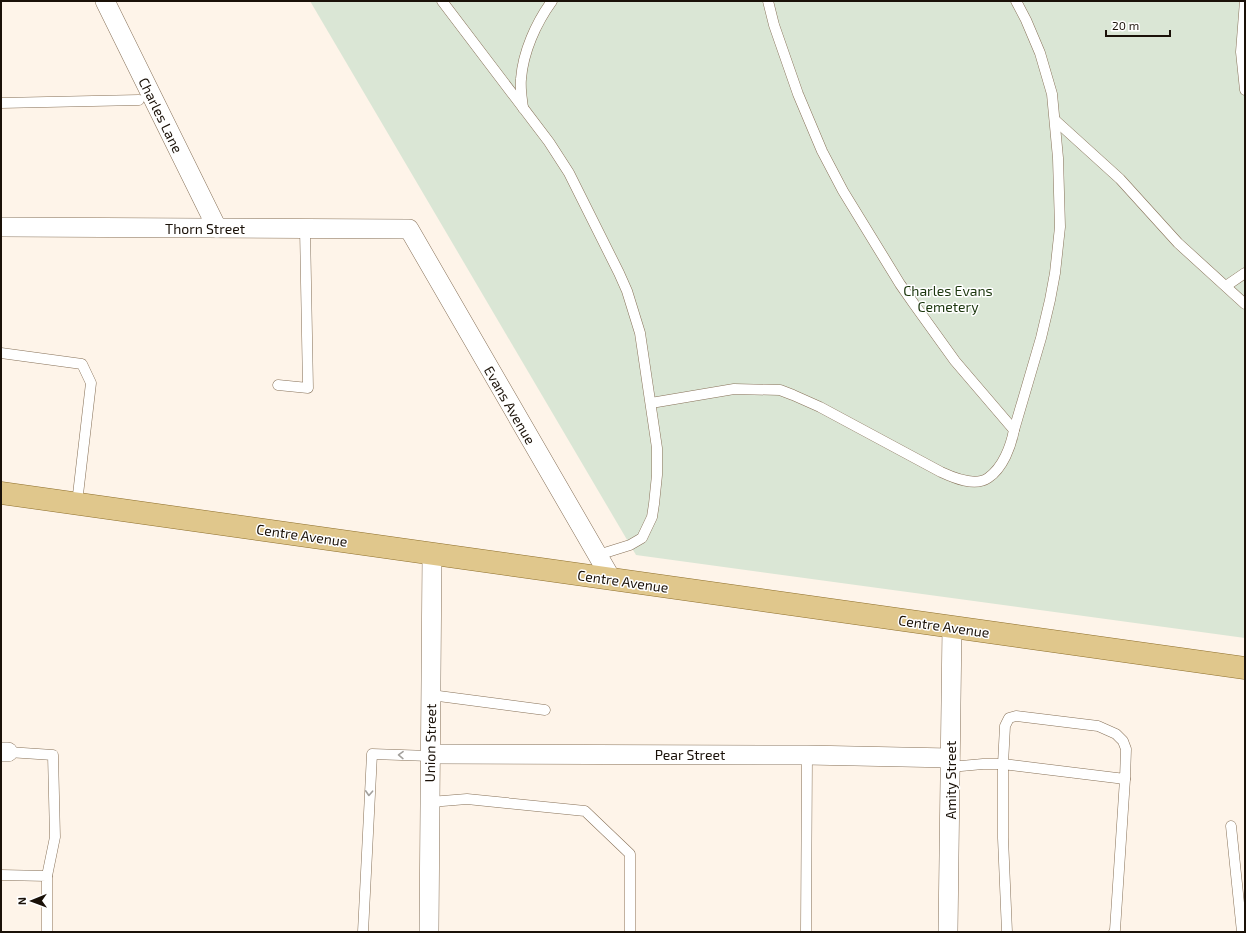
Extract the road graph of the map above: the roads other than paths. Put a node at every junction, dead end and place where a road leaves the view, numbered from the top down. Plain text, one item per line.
1 (105, 1) edge
2 (442, 1) edge
3 (552, 1) edge
4 (768, 1) edge
5 (1016, 1) edge
6 (1245, 1) edge
7 (1245, 90) edge
8 (139, 100) dead end
9 (1, 103) edge
10 (523, 108) junction
11 (1056, 121) junction
12 (1, 227) edge
13 (217, 228) junction
14 (305, 229) junction
15 (409, 229) joint
16 (1245, 273) edge
17 (1226, 286) junction
18 (1245, 304) edge
19 (1, 353) edge
20 (278, 385) dead end
21 (651, 403) junction
22 (1014, 430) junction
23 (1, 492) edge
24 (77, 503) junction
25 (432, 554) junction
26 (598, 555) junction
27 (612, 580) junction
28 (952, 627) junction
29 (1245, 668) edge
30 (431, 695) junction
31 (545, 710) dead end
32 (4, 752) edge
33 (430, 755) junction
34 (807, 755) junction
35 (950, 762) junction
36 (1003, 764) junction
37 (1125, 779) junction
38 (430, 802) junction
39 (1231, 826) dead end
40 (1, 875) edge
41 (47, 876) junction
42 (47, 932) edge
43 (364, 932) edge
44 (429, 932) edge
45 (630, 932) edge
46 (806, 932) edge
47 (948, 932) edge
48 (1007, 932) edge
49 (1114, 932) edge
50 (1242, 932) edge

1 - 13 street, Charles Lane
2 - 10 lane
3 - 10 lane
4 - 22 lane
5 - 11 lane
6 - 7 lane
8 - 9 lane
10 - 21 lane
11 - 17 lane
11 - 22 lane
12 - 13 street, Thorn Street
13 - 14 street, Thorn Street
14 - 15 street, Thorn Street
14 - 20 lane
15 - 26 street, Evans Avenue
16 - 17 lane
17 - 18 lane
19 - 24 lane
21 - 22 lane
21 - 26 lane
23 - 24 main road, Centre Avenue
24 - 25 main road, Centre Avenue
25 - 27 main road, Centre Avenue
25 - 30 street, Union Street
26 - 27 street, Evans Avenue
27 - 28 main road, Centre Avenue
28 - 29 main road, Centre Avenue
28 - 35 street, Amity Street
30 - 31 lane
30 - 33 street, Union Street
32 - 41 lane
33 - 34 street, Pear Street
33 - 38 street, Union Street
33 -> 43 lane
34 - 35 street, Pear Street
34 - 46 lane
35 - 36 lane
35 - 47 street, Amity Street
36 - 37 lane
36 - 37 lane
36 - 48 lane
37 - 49 lane
38 - 44 street, Union Street
38 - 45 lane
39 - 50 lane
40 - 41 lane
41 - 42 lane

